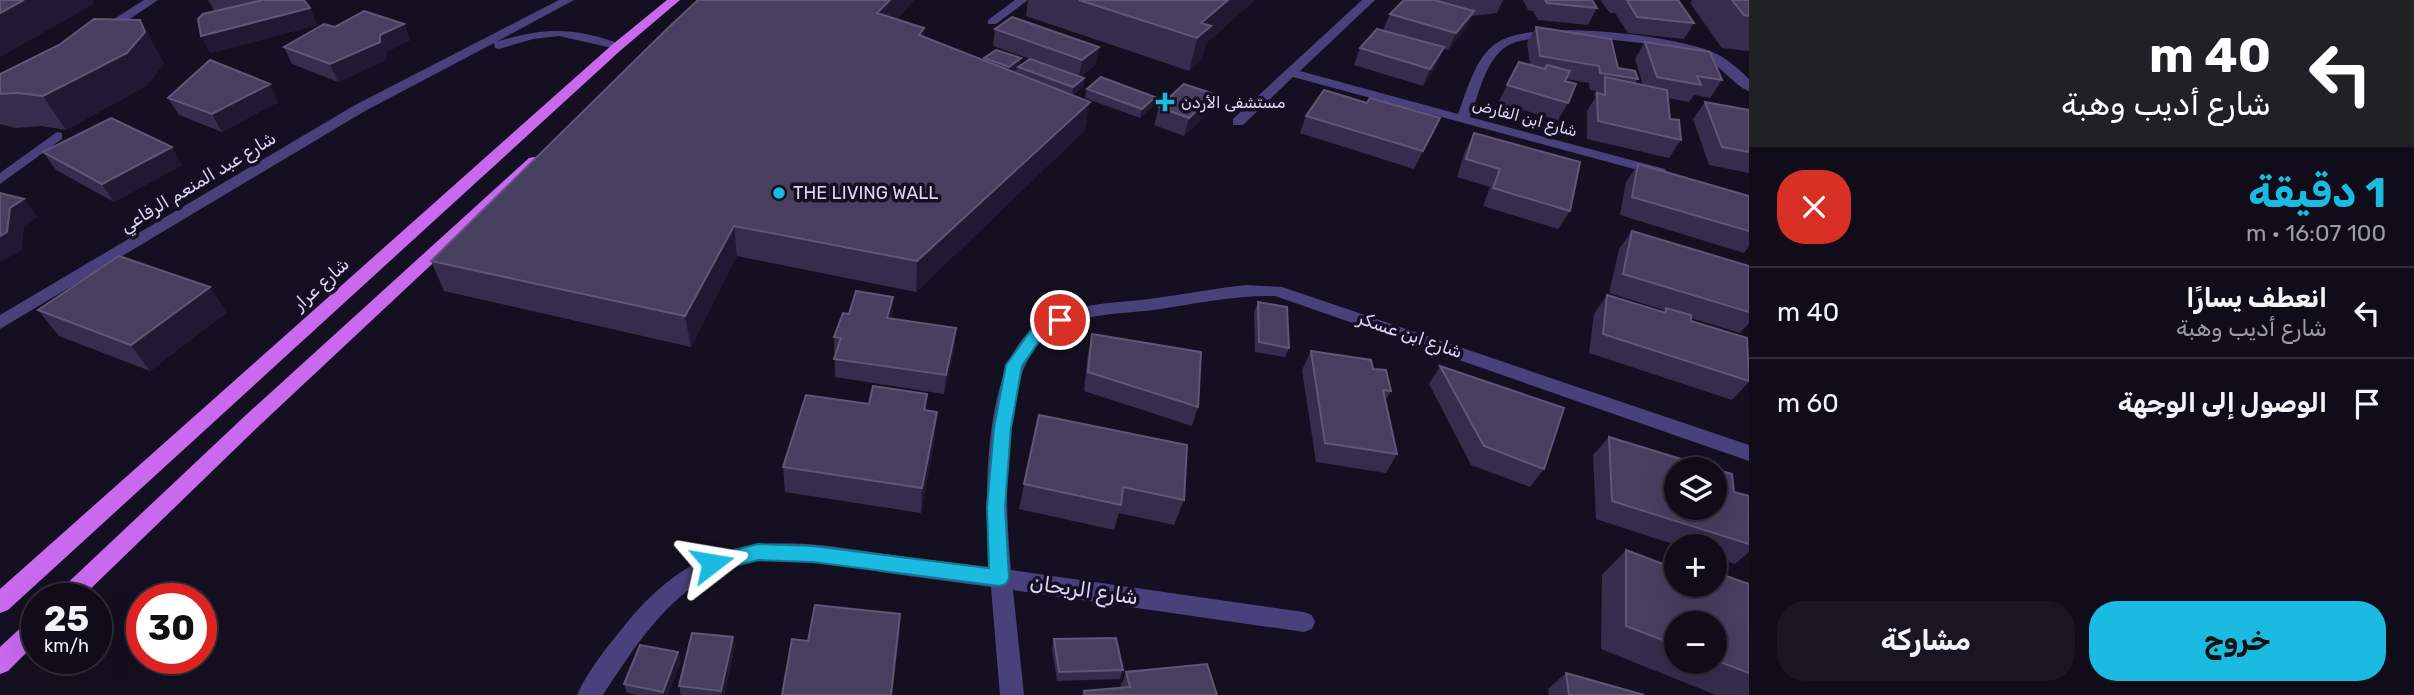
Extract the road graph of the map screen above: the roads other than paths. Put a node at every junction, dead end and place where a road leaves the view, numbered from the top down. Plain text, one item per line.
1 (152, 0) edge
2 (568, 0) edge
3 (674, 0) edge
4 (1022, 0) edge
5 (1369, 0) edge
6 (992, 22) dead end
7 (95, 36) edge
8 (617, 47) junction
9 (1291, 73) junction
10 (418, 77) junction
11 (1749, 87) edge
12 (1463, 118) junction
13 (1238, 121) dead end
14 (57, 136) dead end
15 (548, 148) edge
16 (1674, 176) edge
17 (0, 180) edge
18 (0, 323) edge
19 (1749, 453) edge
20 (999, 578) junction
21 (83, 583) edge
22 (0, 603) edge
23 (1304, 622) dead end
24 (21, 643) edge
25 (0, 663) edge
26 (589, 695) edge
27 (1013, 695) edge

1 - 7 street
2 - 10 street, شارع عبد المنعم الرفاعي
3 - 8 main road, شارع عرار
4 - 6 street
5 - 9 street
8 - 10 street, شارع عبد المنعم الرفاعي
8 - 22 main road, شارع عرار
9 - 12 street, شارع ابن الفارض
9 - 13 street
10 - 18 street, شارع عبد المنعم الرفاعي
11 - 12 street
12 - 16 street, شارع ابن الفارض
14 - 17 street
15 - 21 main road
19 - 20 street, شارع ابن عسكر
20 - 23 street, شارع الريحان
20 - 26 street, شارع الريحان
20 - 27 street
24 - 25 main road

